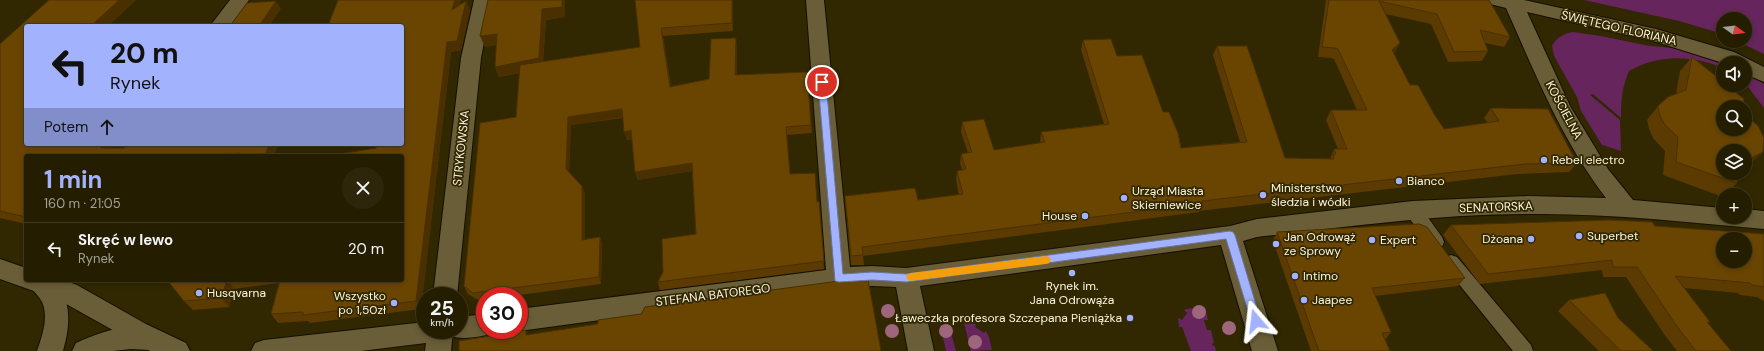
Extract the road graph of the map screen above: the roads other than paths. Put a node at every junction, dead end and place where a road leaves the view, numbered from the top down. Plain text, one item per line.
1 (240, 0) edge
2 (482, 0) edge
3 (815, 0) edge
4 (1505, 2) edge
5 (222, 24) edge
6 (1724, 56) edge
7 (1752, 69) edge
8 (1764, 75) edge
9 (1626, 209) junction
10 (1413, 210) junction
11 (1764, 220) edge
12 (1230, 235) junction
13 (839, 278) junction
14 (906, 278) junction
15 (34, 282) edge
16 (40, 282) edge
17 (446, 287) edge
18 (528, 319) edge
19 (416, 333) edge
20 (149, 339) junction
21 (440, 339) edge
22 (50, 351) edge
23 (85, 351) edge
24 (177, 351) edge
25 (264, 351) edge
26 (438, 351) edge
27 (921, 351) edge
28 (1265, 351) edge
29 (1524, 351) edge

1 - 5 street
2 - 17 street, STRYKOWSKA
3 - 13 street
4 - 6 street, ŚWIĘTEGO FLORIANA
4 - 9 street, KOŚCIELNA
7 - 8 street
9 - 10 street, SENATORSKA
9 - 11 street, SENATORSKA
10 - 12 street, SENATORSKA
10 - 29 lane
12 - 14 street, SENATORSKA
12 - 28 street
13 - 14 street, STEFANA BATOREGO
13 - 18 street, STEFANA BATOREGO
14 - 27 street
15 - 22 street
16 - 20 street
19 - 25 street
20 - 23 street
20 - 24 street
21 - 26 street

